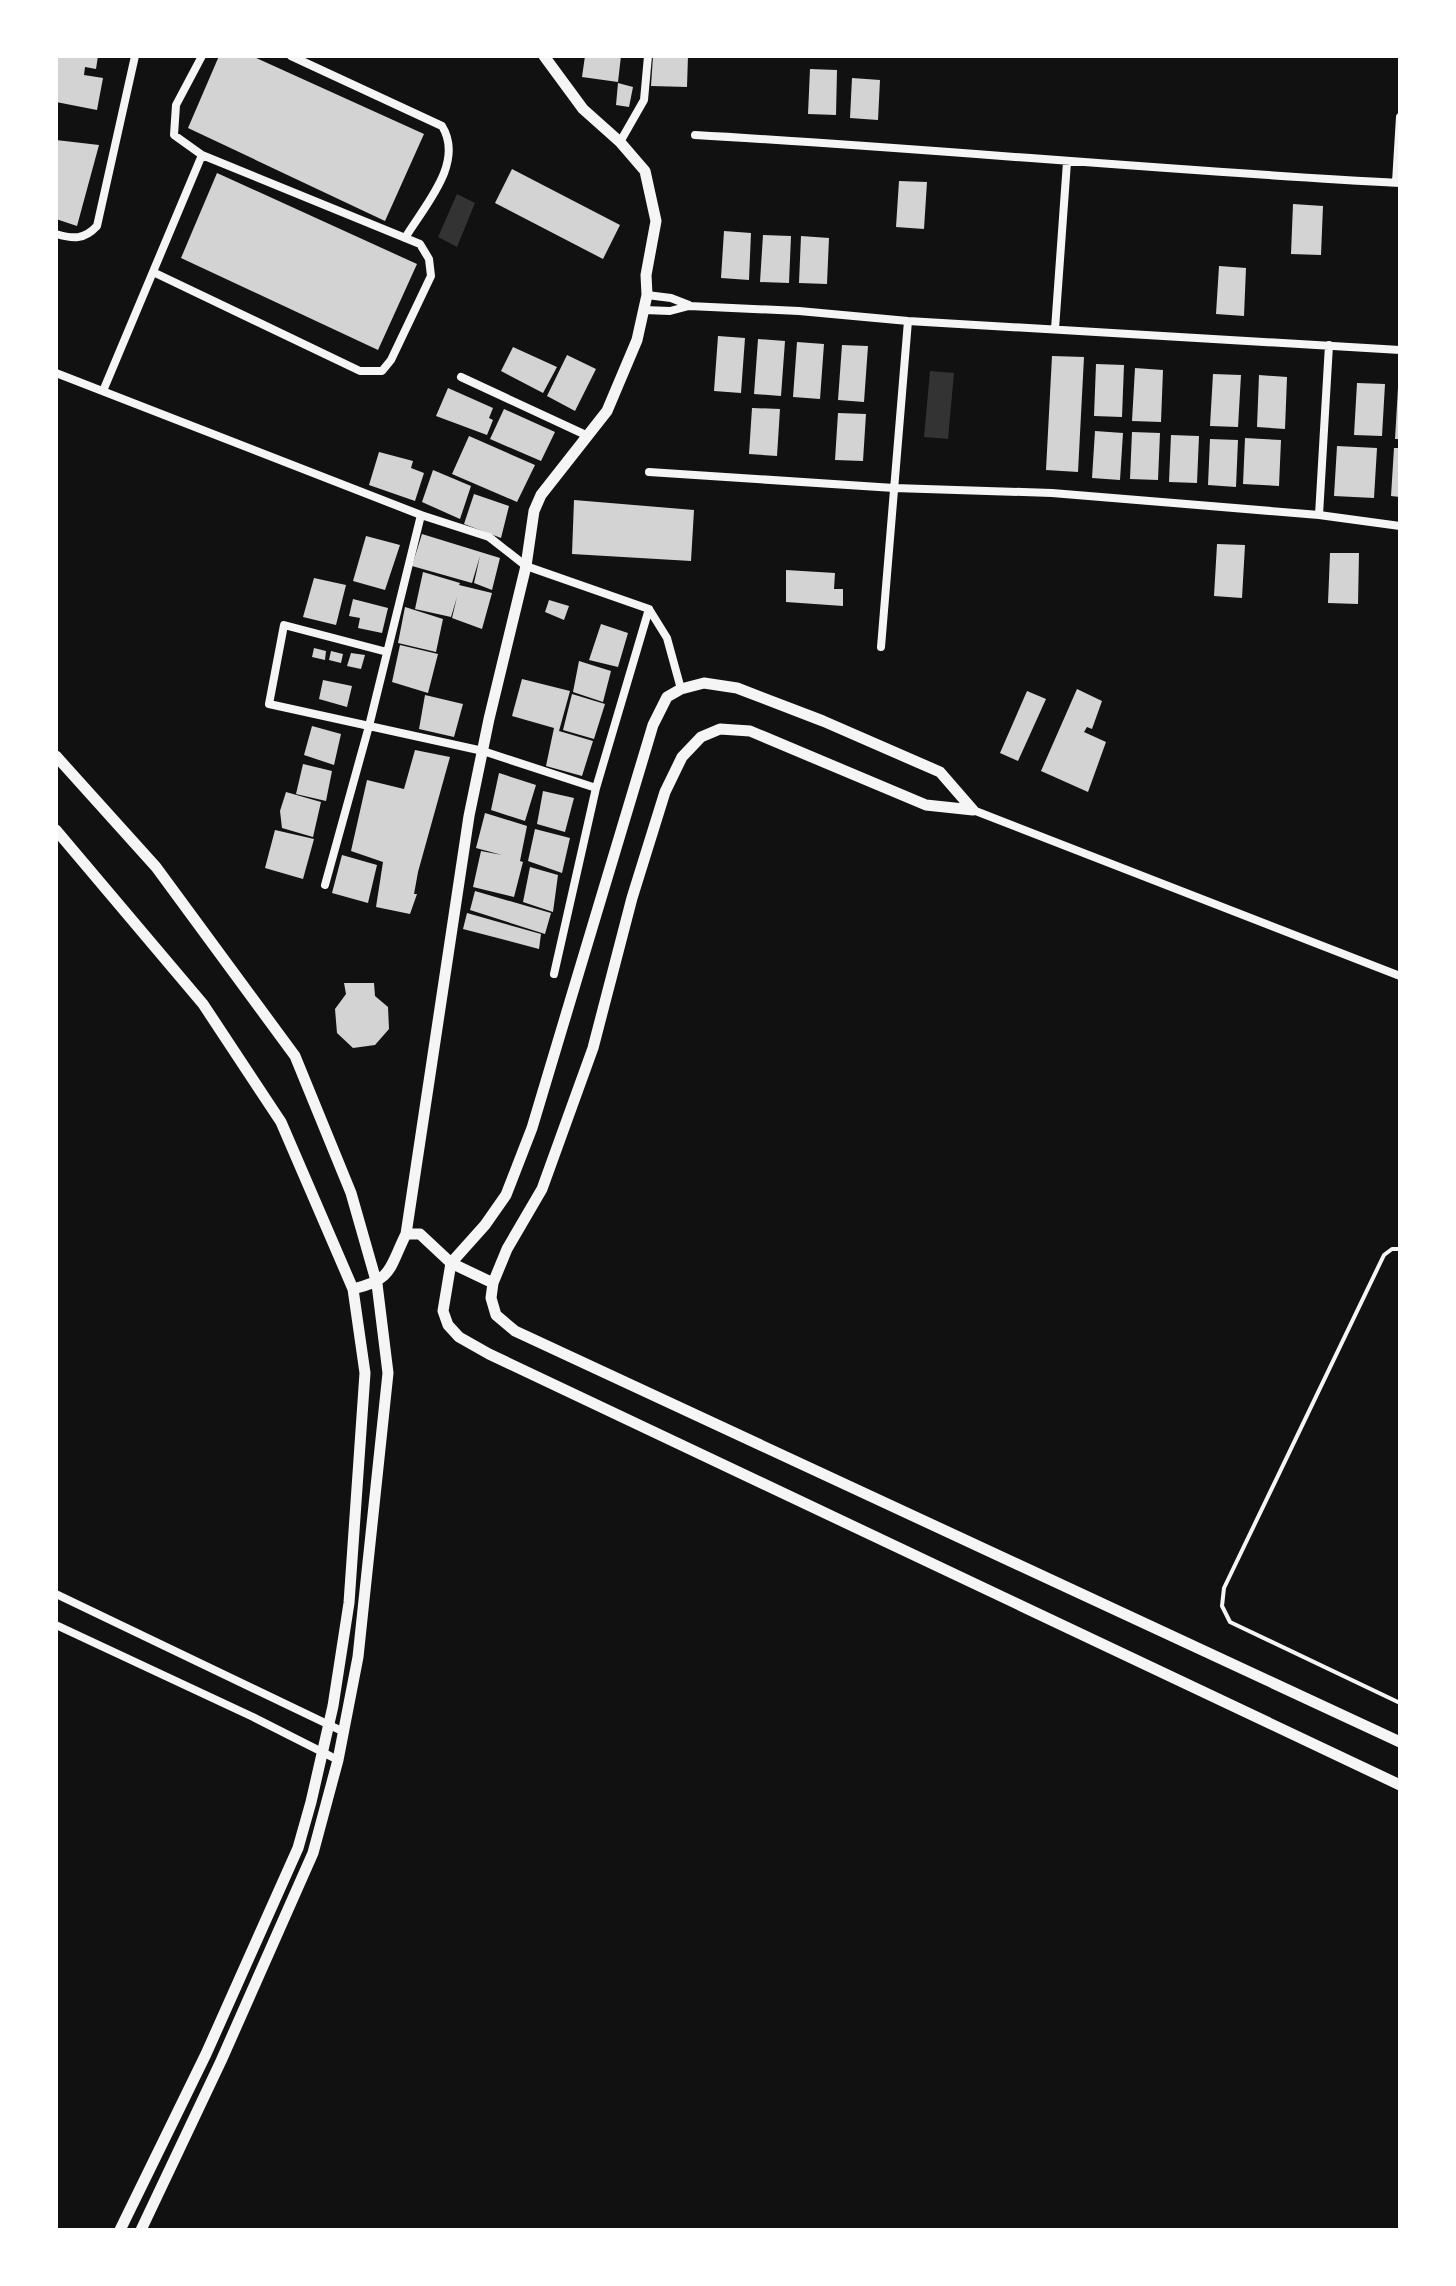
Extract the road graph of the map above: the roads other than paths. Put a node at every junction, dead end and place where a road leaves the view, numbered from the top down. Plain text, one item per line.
1 (135, 56) edge
2 (202, 56) edge
3 (291, 56) edge
4 (544, 56) edge
5 (648, 56) edge
6 (1400, 117) edge
7 (695, 135) dead end
8 (620, 142) junction
9 (202, 155) junction
10 (1067, 162) junction
11 (1398, 182) edge
12 (56, 234) edge
13 (405, 238) junction
14 (153, 272) junction
15 (647, 295) junction
16 (689, 306) junction
17 (644, 310) junction
18 (908, 321) junction
19 (1055, 329) junction
20 (1329, 345) junction
21 (1400, 350) edge
22 (56, 373) edge
23 (461, 377) dead end
24 (103, 391) junction
25 (588, 436) junction
26 (649, 472) dead end
27 (894, 488) junction
28 (421, 515) junction
29 (1319, 515) junction
30 (1400, 526) edge
31 (526, 566) junction
32 (649, 609) junction
33 (881, 647) dead end
34 (387, 652) junction
35 (681, 689) junction
36 (369, 726) junction
37 (483, 751) junction
38 (56, 756) edge
39 (596, 788) junction
40 (973, 810) junction
41 (56, 830) edge
42 (325, 885) dead end
43 (554, 974) dead end
44 (1400, 976) edge
45 (406, 1234) junction
46 (1400, 1249) edge
47 (451, 1263) junction
48 (493, 1283) junction
49 (377, 1284) junction
50 (353, 1289) junction
51 (56, 1594) edge
52 (56, 1625) edge
53 (1400, 1703) edge
54 (329, 1725) junction
55 (344, 1732) junction
56 (1400, 1742) edge
57 (323, 1753) junction
58 (338, 1760) junction
59 (1400, 1785) edge
60 (120, 2230) edge
61 (141, 2230) edge

1 - 12 street
2 - 9 street
3 - 13 street
4 - 8 street
5 - 8 street
6 - 11 street
7 - 10 street
8 - 15 street
9 - 13 street
9 - 14 street
10 - 11 street
10 - 19 street
13 - 14 street
14 - 24 street
15 - 16 street
15 - 17 street
16 - 17 street
16 - 18 street
17 - 25 street
18 - 19 street
18 - 27 street
19 - 20 street
20 - 21 street
20 - 29 street
22 - 24 street
23 - 25 street
24 - 28 street
25 - 31 street
26 - 27 street
27 - 29 street
27 - 33 street
28 - 31 street
28 - 34 street
29 - 30 street
31 - 32 street
31 - 37 street
32 - 35 street
32 - 39 street
34 - 36 street
34 - 36 street
35 - 40 street
35 - 47 street
36 - 37 street
36 - 42 street
37 - 39 street
37 - 45 street
38 - 49 street
39 - 43 street
40 - 44 street
40 - 48 street
41 - 50 street
45 - 47 street
45 - 49 street
46 - 53 lane
47 - 48 street
47 - 59 street
48 - 56 street
49 - 50 street
49 - 55 street
50 - 54 street
51 - 54 street
52 - 57 street
54 - 55 street
54 - 57 street
55 - 58 street
57 - 58 street
57 - 60 street
58 - 61 street

